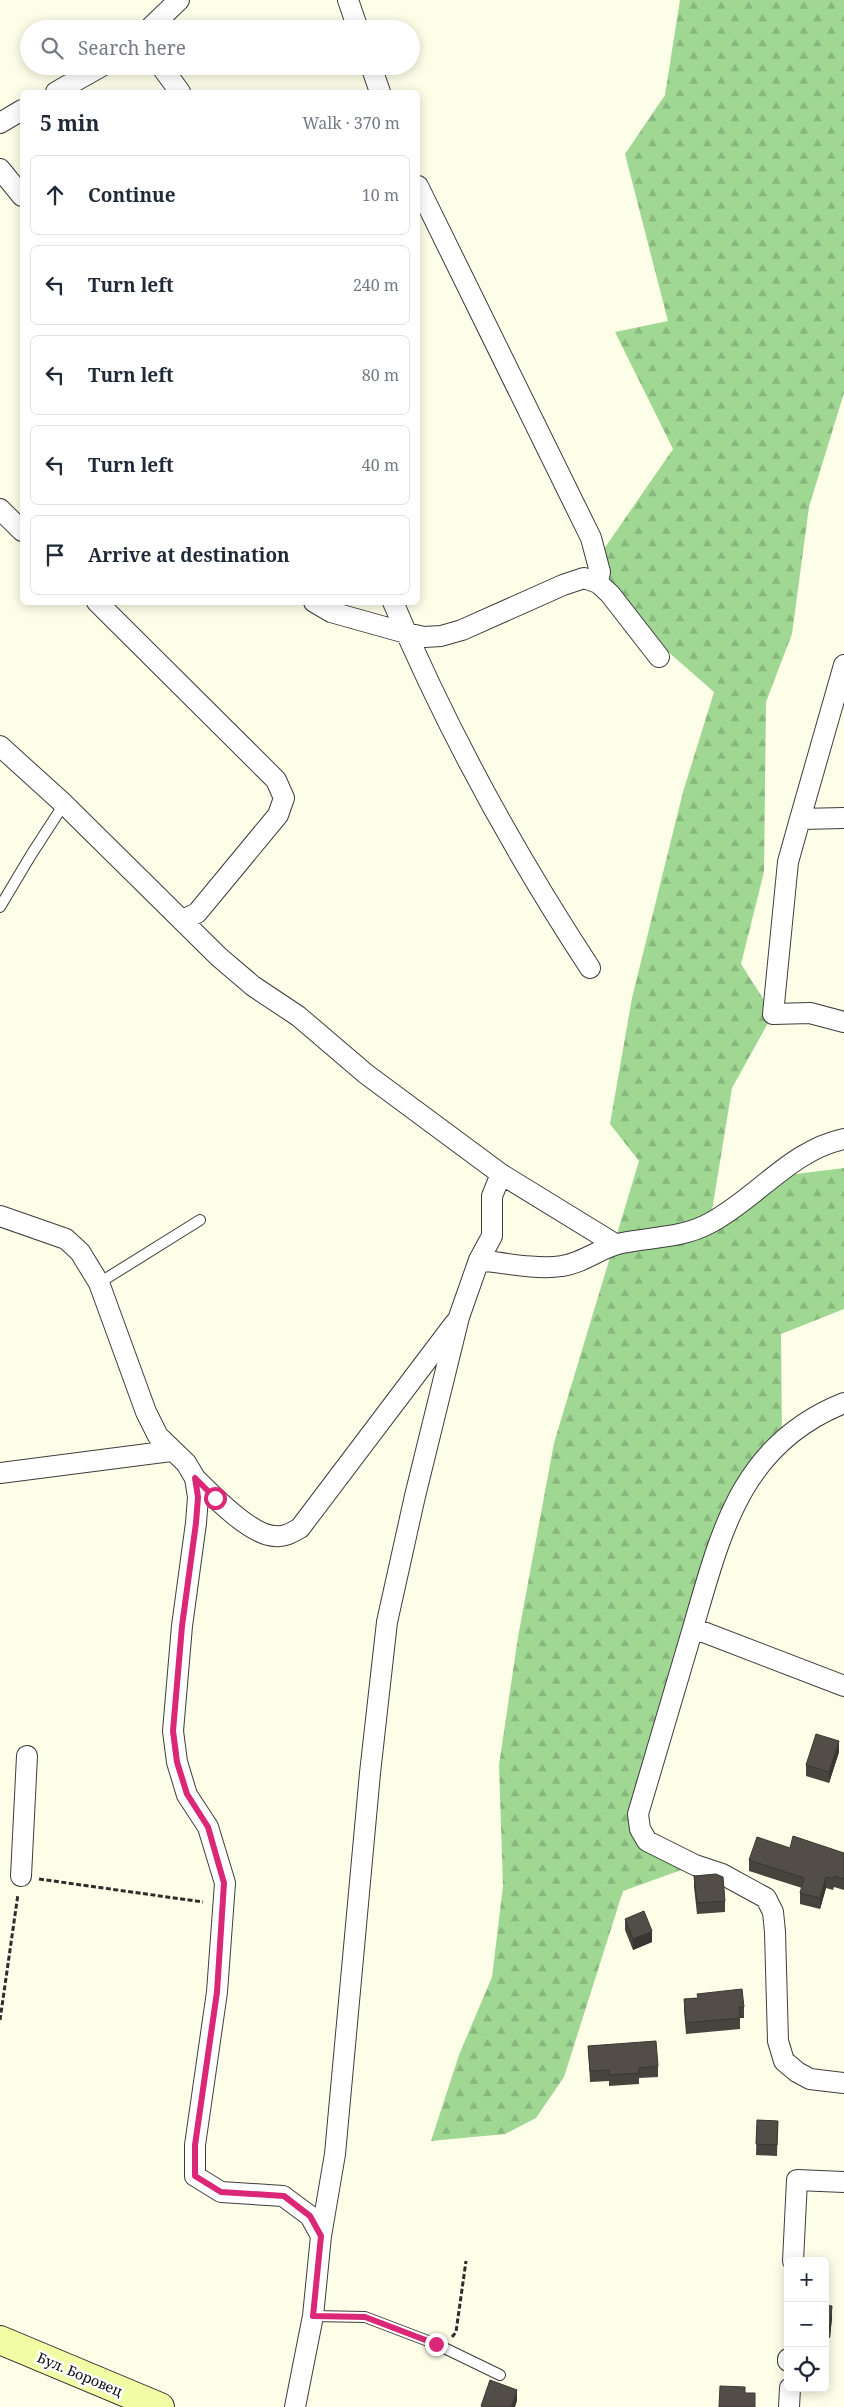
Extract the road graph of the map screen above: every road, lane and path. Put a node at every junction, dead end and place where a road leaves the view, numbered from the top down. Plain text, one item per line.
1 (179, 0) edge
2 (348, 0) edge
3 (158, 20) edge
4 (355, 20) edge
5 (86, 75) edge
6 (168, 75) edge
7 (374, 75) edge
8 (60, 90) edge
9 (179, 90) edge
10 (379, 90) edge
11 (20, 111) edge
12 (0, 122) edge
13 (0, 169) edge
14 (420, 190) edge
15 (20, 194) edge
16 (0, 509) edge
17 (20, 528) edge
18 (598, 583) junction
19 (100, 605) edge
20 (319, 605) edge
21 (394, 605) edge
22 (406, 633) junction
23 (659, 657) dead end
24 (844, 665) edge
25 (0, 746) edge
26 (64, 804) junction
27 (844, 818) edge
28 (800, 819) junction
29 (0, 908) edge
30 (183, 920) junction
31 (590, 968) dead end
32 (844, 1022) edge
33 (844, 1139) edge
34 (501, 1174) junction
35 (0, 1216) edge
36 (200, 1220) dead end
37 (615, 1244) junction
38 (479, 1260) junction
39 (99, 1283) junction
40 (459, 1317) junction
41 (844, 1403) edge
42 (171, 1450) junction
43 (0, 1473) edge
44 (195, 1478) junction
45 (693, 1628) junction
46 (844, 1686) edge
47 (27, 1756) dead end
48 (20, 1876) junction
49 (224, 1905) junction
50 (0, 2020) edge
51 (844, 2083) edge
52 (844, 2182) edge
53 (321, 2236) junction
54 (793, 2257) edge
55 (466, 2261) dead end
56 (313, 2316) junction
57 (0, 2340) edge
58 (440, 2346) junction
59 (500, 2375) dead end
60 (790, 2392) edge
61 (160, 2407) edge
62 (295, 2407) edge
63 (789, 2407) edge

1 - 3 street
2 - 4 street
5 - 8 street
6 - 9 street
7 - 10 street
11 - 12 street
13 - 15 street
14 - 18 street
16 - 17 street
18 - 22 street
18 - 23 street
19 - 30 street
20 - 22 street
21 - 22 street
22 - 31 street
24 - 28 street
25 - 26 street
26 - 29 lane
26 - 30 street
27 - 28 street
28 - 32 street
30 - 34 street
33 - 37 street
34 - 37 street
34 - 38 street
35 - 39 street
36 - 39 lane
37 - 38 street
38 - 40 street
39 - 42 street
40 - 44 street
40 - 53 street
41 - 45 street
42 - 43 street
42 - 44 street
44 - 49 street
45 - 46 street
45 - 51 street
47 - 48 street
48 - 49 path
48 - 50 path
49 - 53 street
52 - 54 street
53 - 56 street
55 - 58 path
56 - 58 lane
56 - 62 street
57 - 61 street, Бул. Боровец
58 - 59 lane
60 - 63 street

